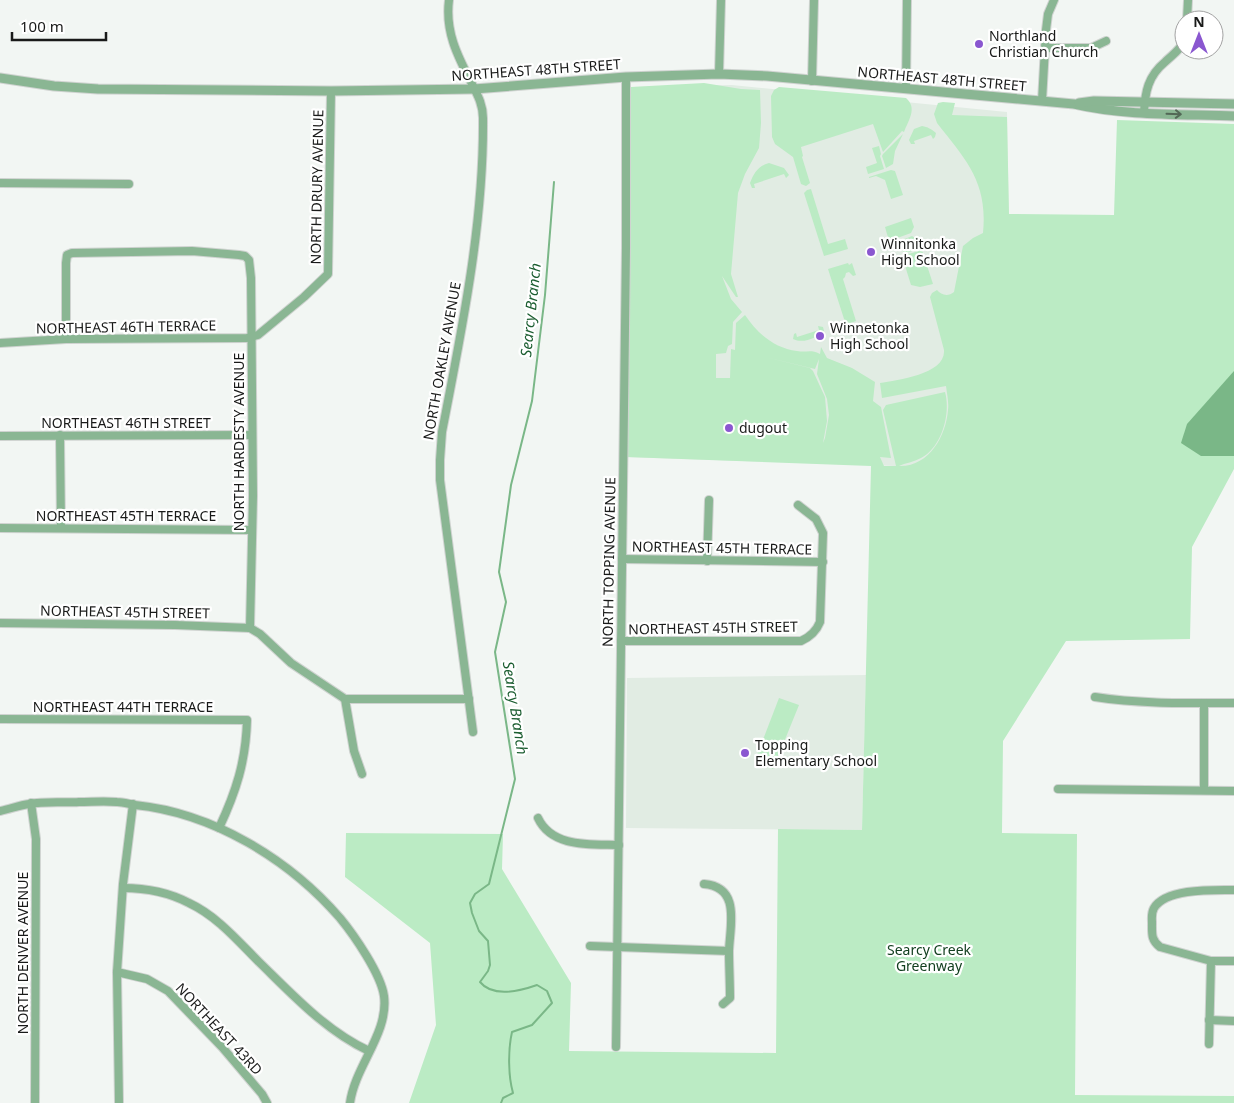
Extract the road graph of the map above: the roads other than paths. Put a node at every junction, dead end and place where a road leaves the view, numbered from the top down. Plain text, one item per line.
1 (449, 0) edge
2 (721, 0) edge
3 (814, 0) edge
4 (908, 0) edge
5 (1054, 0) edge
6 (1106, 42) dead end
7 (1046, 48) junction
8 (1174, 54) edge
9 (719, 74) junction
10 (626, 77) junction
11 (0, 78) edge
12 (812, 80) junction
13 (906, 89) junction
14 (474, 90) junction
15 (331, 91) junction
16 (1042, 102) junction
17 (1234, 104) edge
18 (1144, 108) junction
19 (1234, 116) edge
20 (0, 183) edge
21 (129, 184) dead end
22 (252, 336) junction
23 (66, 339) junction
24 (0, 343) edge
25 (60, 435) junction
26 (0, 436) edge
27 (252, 436) junction
28 (708, 500) dead end
29 (798, 505) dead end
30 (0, 528) edge
31 (61, 528) junction
32 (252, 530) junction
33 (622, 559) junction
34 (707, 561) junction
35 (822, 562) junction
36 (0, 623) edge
37 (250, 628) junction
38 (621, 641) junction
39 (1095, 697) dead end
40 (345, 698) junction
41 (469, 699) junction
42 (1204, 703) junction
43 (1234, 703) edge
44 (0, 718) edge
45 (473, 732) dead end
46 (362, 774) dead end
47 (1058, 789) dead end
48 (1204, 790) junction
49 (1234, 791) edge
50 (31, 803) junction
51 (133, 804) junction
52 (0, 811) edge
53 (538, 818) dead end
54 (219, 828) junction
55 (618, 846) junction
56 (704, 884) dead end
57 (122, 888) junction
58 (1234, 890) edge
59 (590, 946) dead end
60 (617, 947) junction
61 (729, 951) junction
62 (1211, 961) junction
63 (1234, 961) edge
64 (117, 972) junction
65 (723, 1004) dead end
66 (1209, 1020) junction
67 (1234, 1020) edge
68 (1209, 1044) dead end
69 (616, 1047) dead end
70 (369, 1051) junction
71 (35, 1103) edge
72 (118, 1103) edge
73 (268, 1103) edge
74 (350, 1103) edge

1 - 14 street, NORTH OAKLEY AVENUE
2 - 9 street
3 - 12 street
4 - 13 street
5 - 7 street
6 - 7 street
7 - 16 street
8 - 18 street
9 - 10 street, NORTHEAST 48TH STREET
9 - 12 street, NORTHEAST 48TH STREET
10 - 14 street, NORTHEAST 48TH STREET
10 - 33 street, NORTH TOPPING AVENUE
11 - 15 street, NORTHEAST 48TH STREET
12 - 13 street, NORTHEAST 48TH STREET
13 - 16 street, NORTHEAST 48TH STREET
14 - 15 street, NORTHEAST 48TH STREET
14 - 41 street, NORTH OAKLEY AVENUE
15 - 22 street, NORTH DRURY AVENUE
16 - 18 street, NORTHEAST 48TH STREET
17 - 18 street, NORTHEAST 48TH STREET
18 -> 19 street, NORTHEAST 48TH STREET
20 - 21 street
22 - 23 street, NORTHEAST 46TH TERRACE
22 - 23 street, NORTH HARDESTY AVENUE
22 - 27 street, NORTH HARDESTY AVENUE
23 - 24 street, NORTHEAST 46TH TERRACE
25 - 26 street, NORTHEAST 46TH STREET
25 - 27 street, NORTHEAST 46TH STREET
25 - 31 street
27 - 32 street, NORTH HARDESTY AVENUE
28 - 34 street
29 - 35 street
30 - 31 street, NORTHEAST 45TH TERRACE
31 - 32 street, NORTHEAST 45TH TERRACE
32 - 37 street, NORTH HARDESTY AVENUE
33 - 34 street, NORTHEAST 45TH TERRACE
33 - 38 street, NORTH TOPPING AVENUE
34 - 35 street, NORTHEAST 45TH TERRACE
35 - 38 street, NORTHEAST 45TH STREET
36 - 37 street, NORTHEAST 45TH STREET
37 - 40 street
38 - 55 street, NORTH TOPPING AVENUE
39 - 42 street
40 - 41 street
40 - 46 street
41 - 45 street, NORTH OAKLEY AVENUE
42 - 43 street
42 - 48 street
44 - 54 street, NORTHEAST 44TH TERRACE
47 - 48 street
48 - 49 street
50 - 51 street
50 - 52 street
50 - 71 street, NORTH DENVER AVENUE
51 - 54 street
51 - 57 street
53 - 55 street
54 - 70 street
55 - 60 street, NORTH TOPPING AVENUE
56 - 61 street
57 - 64 street
57 - 70 street
58 - 62 street
59 - 60 street
60 - 61 street
60 - 69 street, NORTH TOPPING AVENUE
61 - 65 street
62 - 63 street
62 - 66 street
64 - 72 street
64 - 73 street, NORTHEAST 43RD
66 - 67 street
66 - 68 street
70 - 74 street

